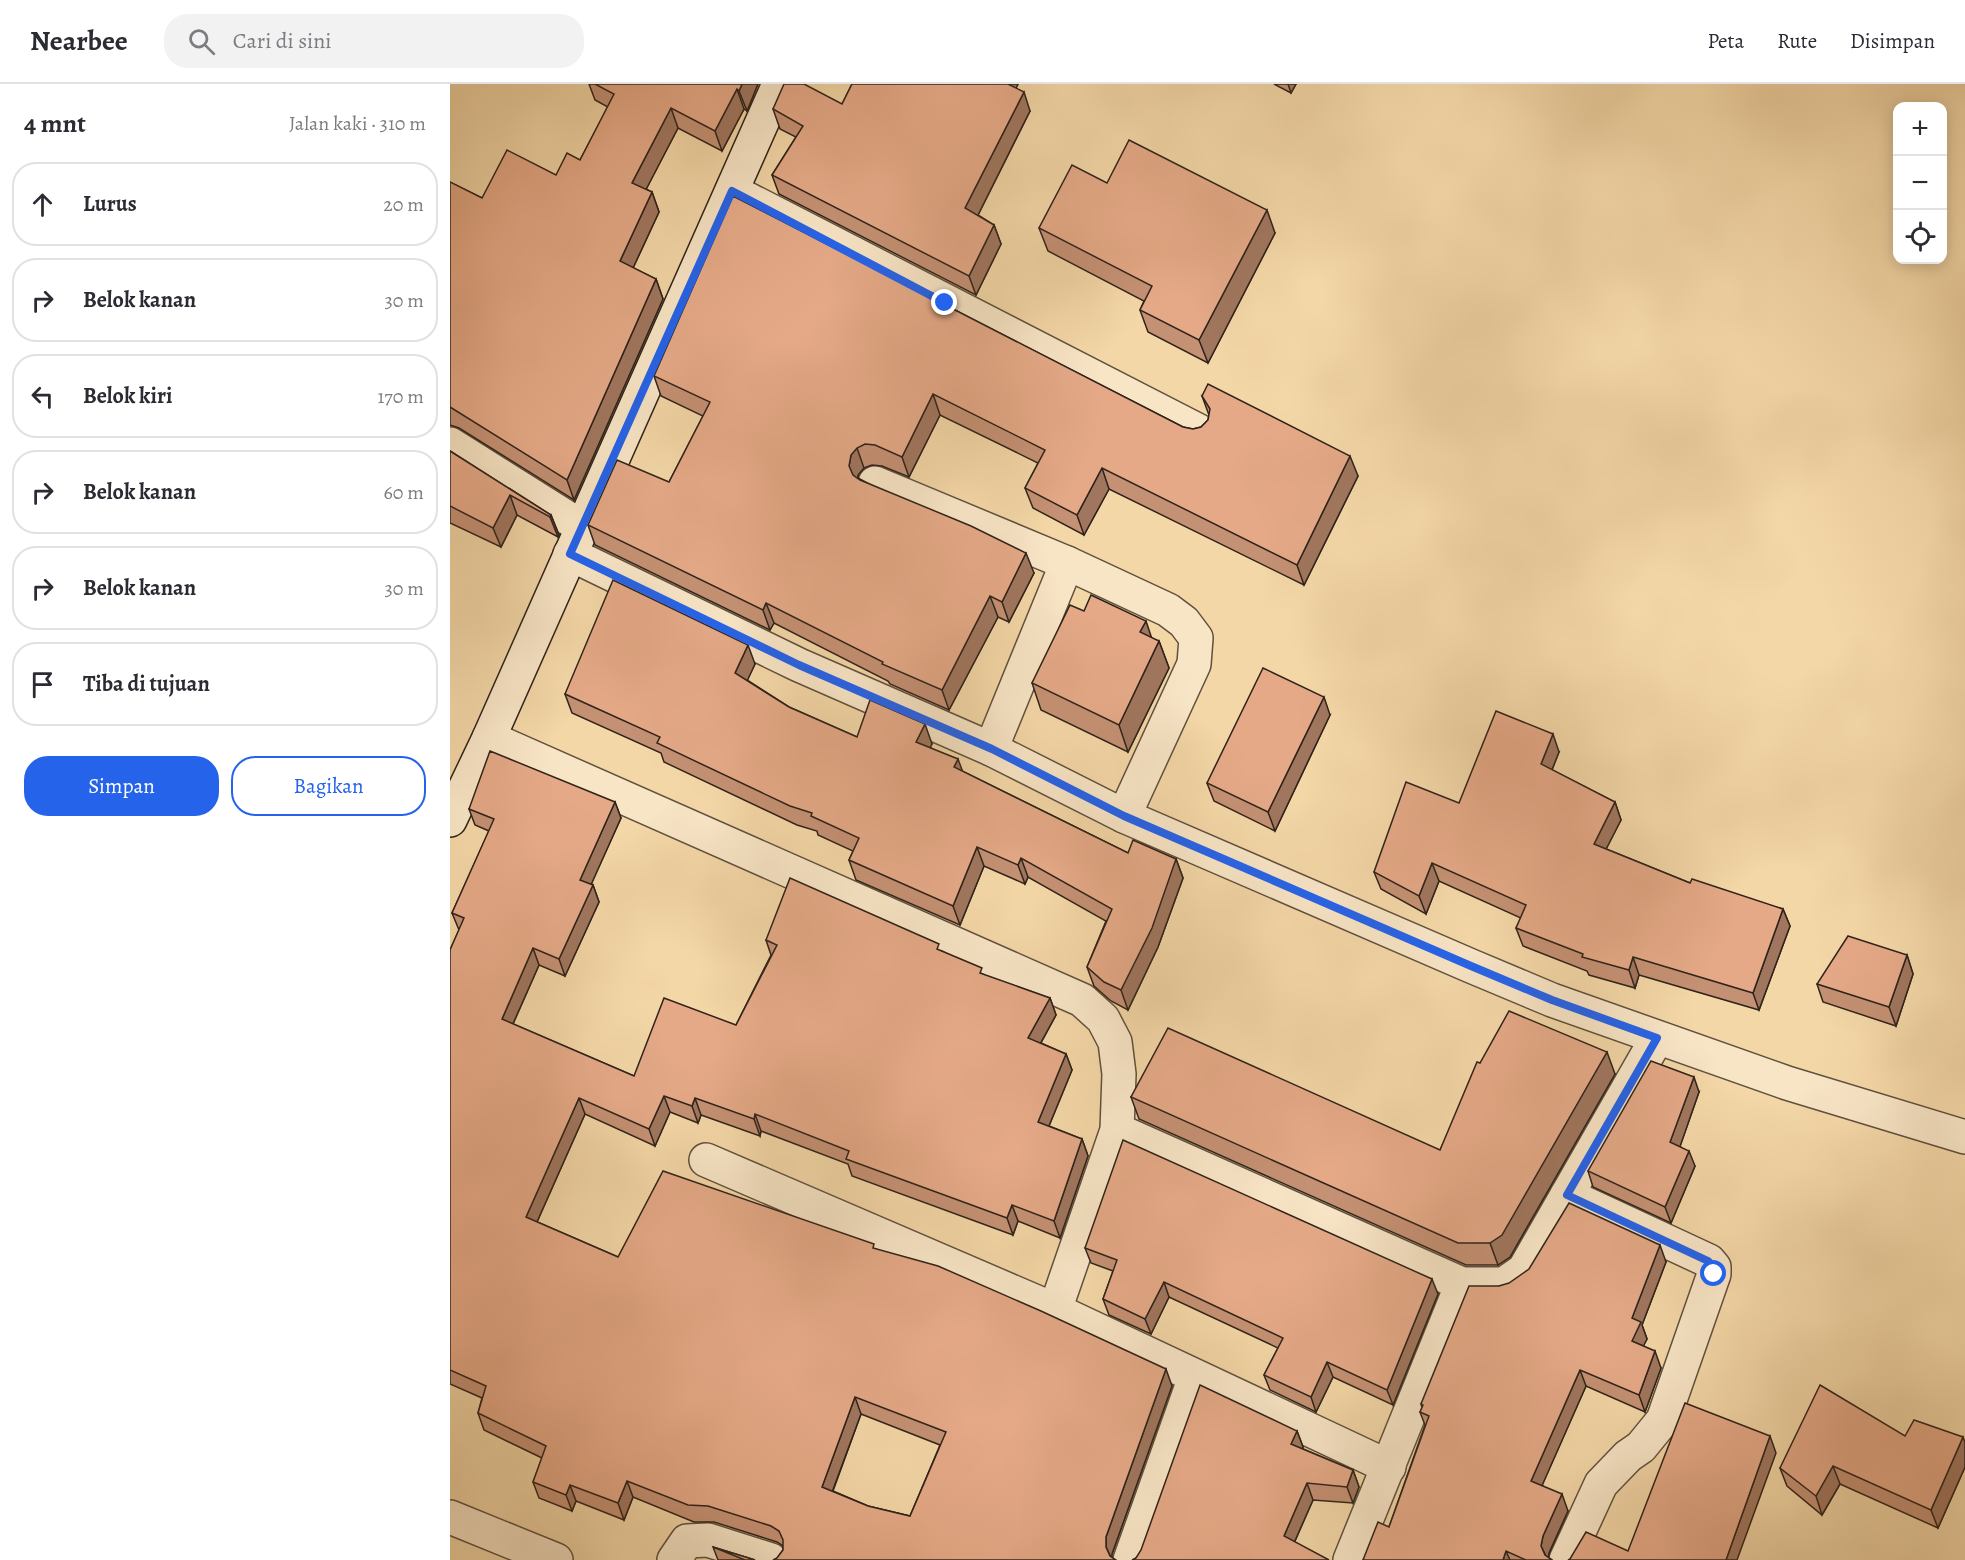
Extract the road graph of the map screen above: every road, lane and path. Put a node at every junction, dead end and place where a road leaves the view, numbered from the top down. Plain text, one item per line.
1 (779, 84) edge
2 (732, 191) junction
3 (1199, 431) edge
4 (450, 444) edge
5 (874, 483) edge
6 (576, 541) junction
7 (1067, 563) junction
8 (489, 738) junction
9 (992, 749) junction
10 (1124, 816) junction
11 (450, 820) edge
12 (1657, 1038) junction
13 (1117, 1130) junction
14 (1965, 1137) edge
15 (706, 1160) dead end
16 (1567, 1195) junction
17 (1462, 1284) junction
18 (1055, 1310) junction
19 (1195, 1377) junction
20 (1389, 1467) junction
21 (450, 1517) edge
22 (556, 1560) edge
23 (674, 1560) edge
24 (771, 1560) edge
25 (1130, 1560) edge
26 (1350, 1560) edge
27 (1566, 1560) edge

1 - 2 street
2 - 3 street
2 - 6 street
4 - 6 street
5 - 7 street
6 - 8 street
6 - 9 street
7 - 9 street
7 - 10 street
8 - 11 street
8 - 13 street
9 - 10 street
10 - 12 street
12 - 14 street
12 - 16 street
13 - 17 street
13 - 18 street
15 - 18 street
16 - 17 street
16 - 27 street
17 - 20 street
18 - 19 street
19 - 20 street
19 - 25 street
20 - 26 street
21 - 22 street
23 - 24 street

